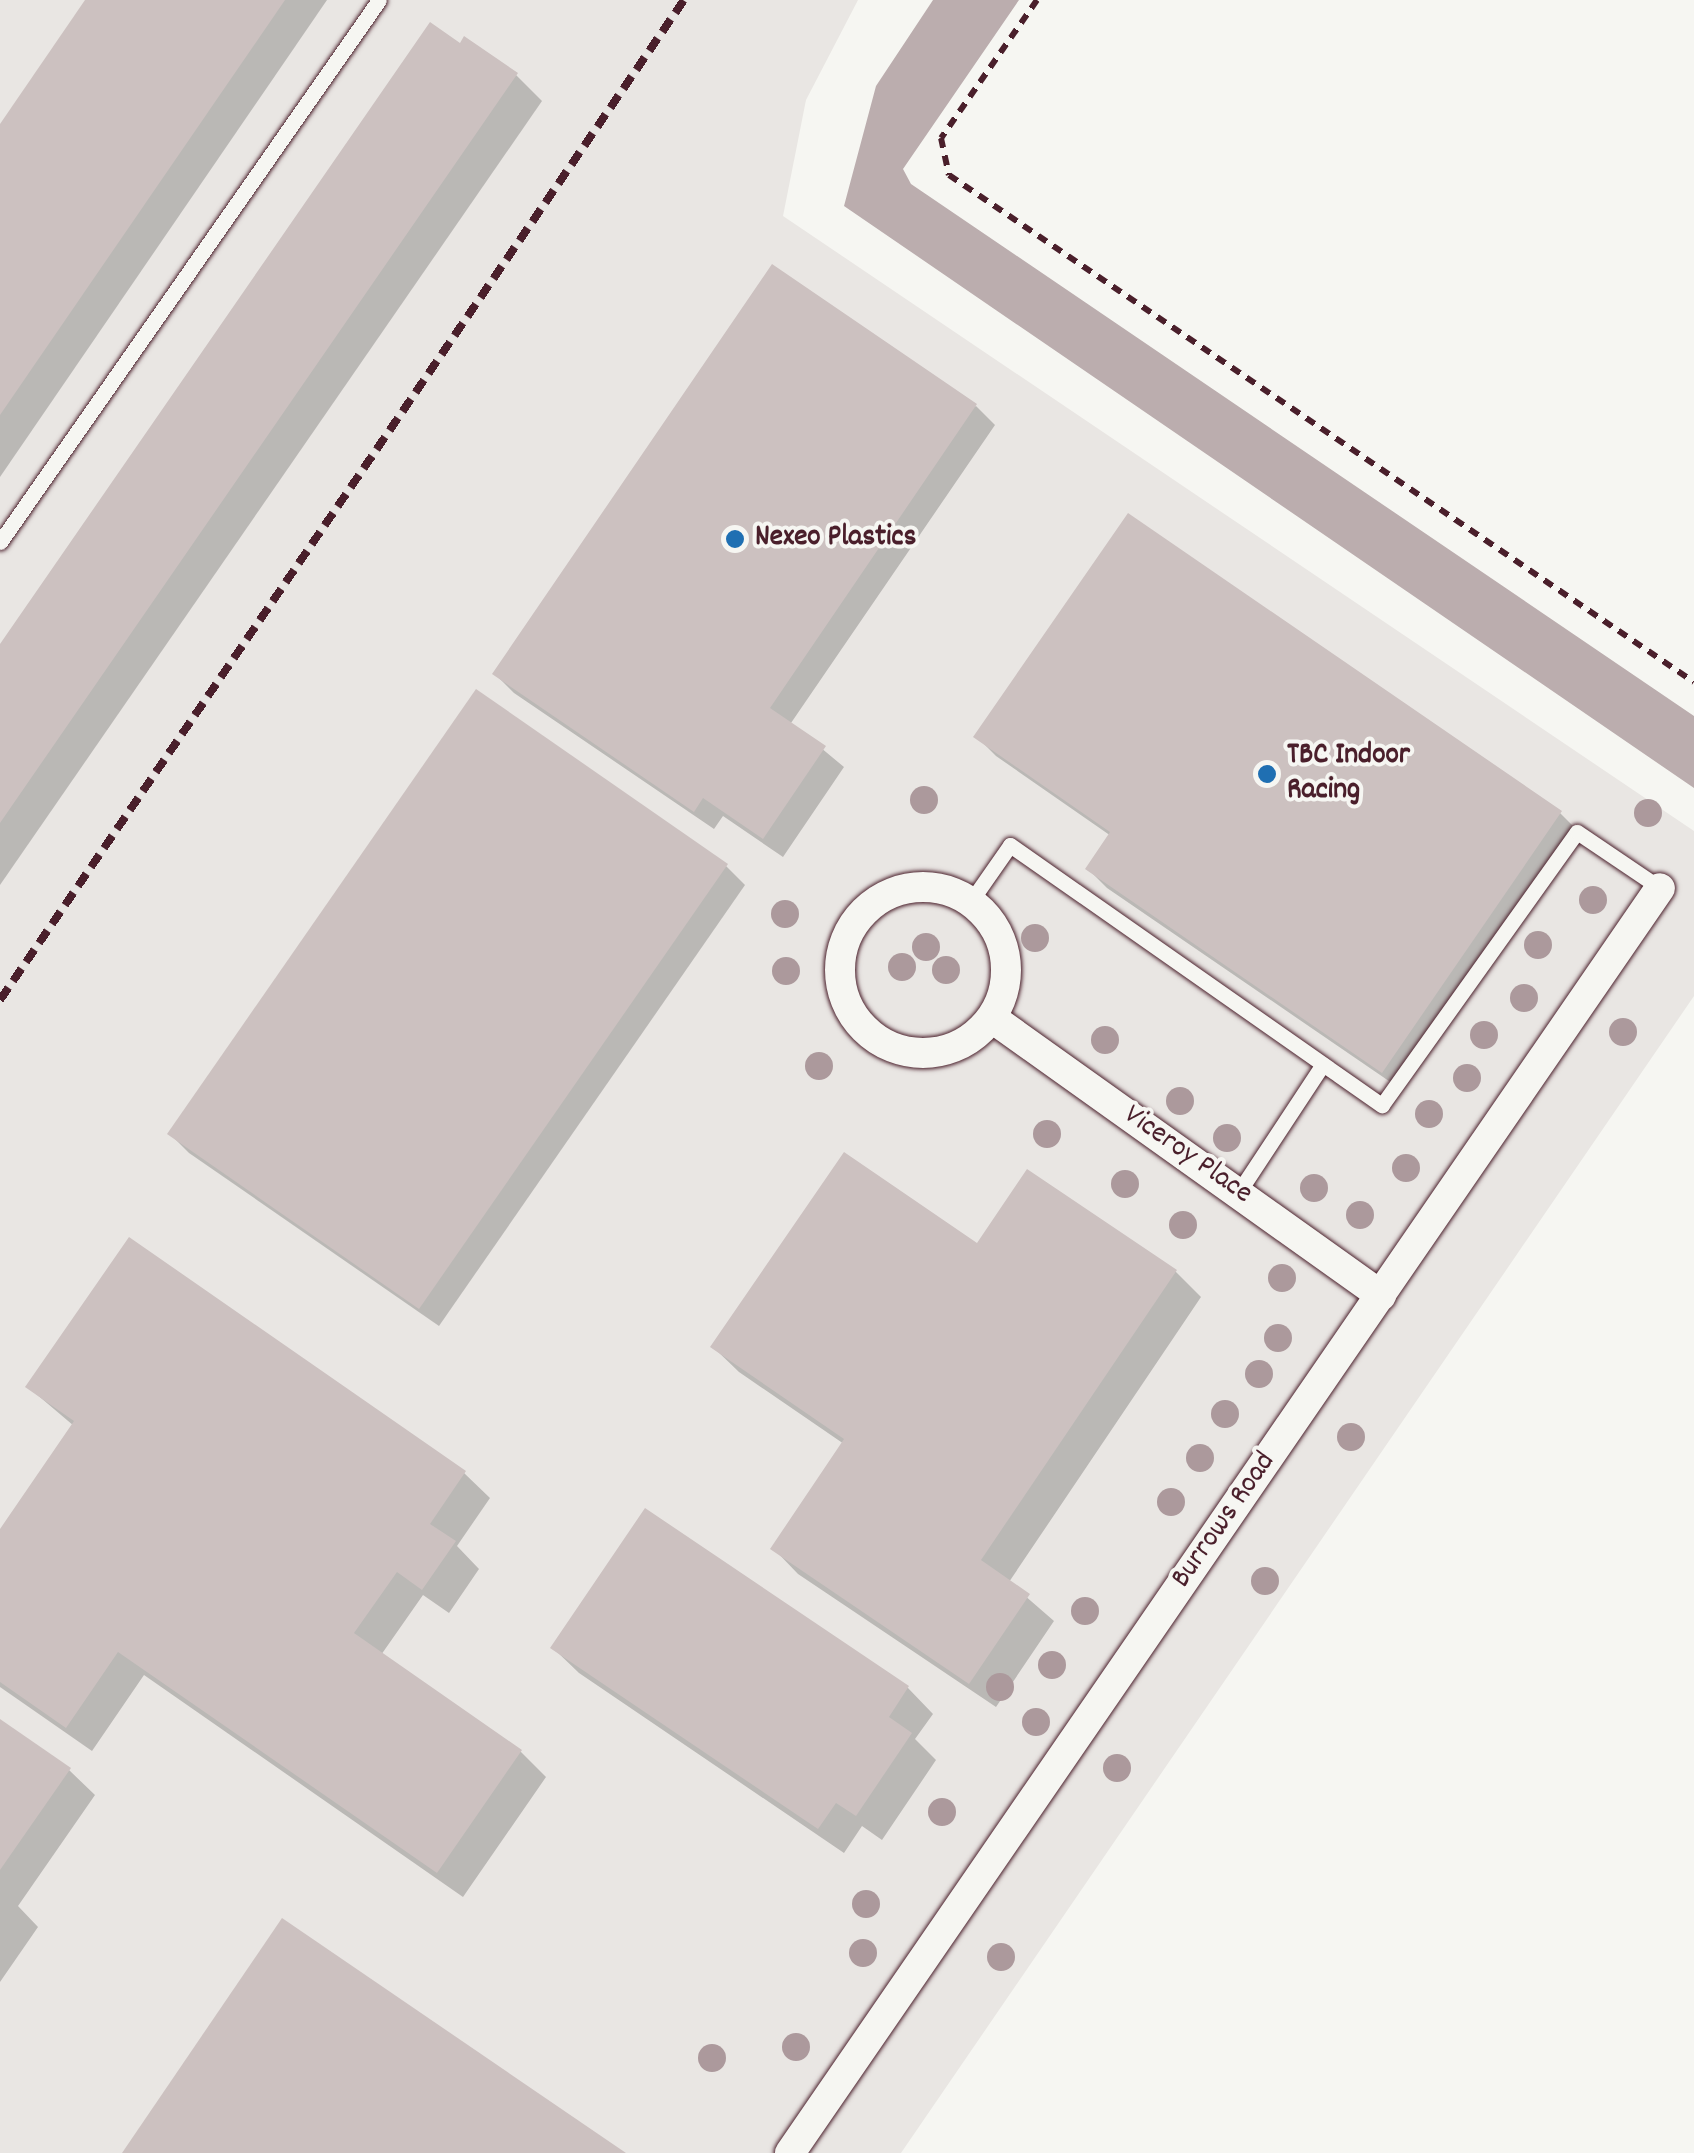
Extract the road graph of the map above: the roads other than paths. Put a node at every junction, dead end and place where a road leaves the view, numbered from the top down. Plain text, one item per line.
1 (379, 0) edge
2 (0, 542) edge
3 (1660, 888) joint
4 (971, 901) junction
5 (992, 1018) junction
6 (1324, 1064) junction
7 (1238, 1193) junction
8 (1381, 1295) junction
9 (790, 2153) edge

1 - 2 lane
3 - 6 lane
3 - 8 street, Burrows Road
4 - 5 street
4 - 5 street
4 - 6 lane
5 - 7 street, Viceroy Place
6 - 7 lane
7 - 8 street, Viceroy Place
8 - 9 street, Burrows Road

